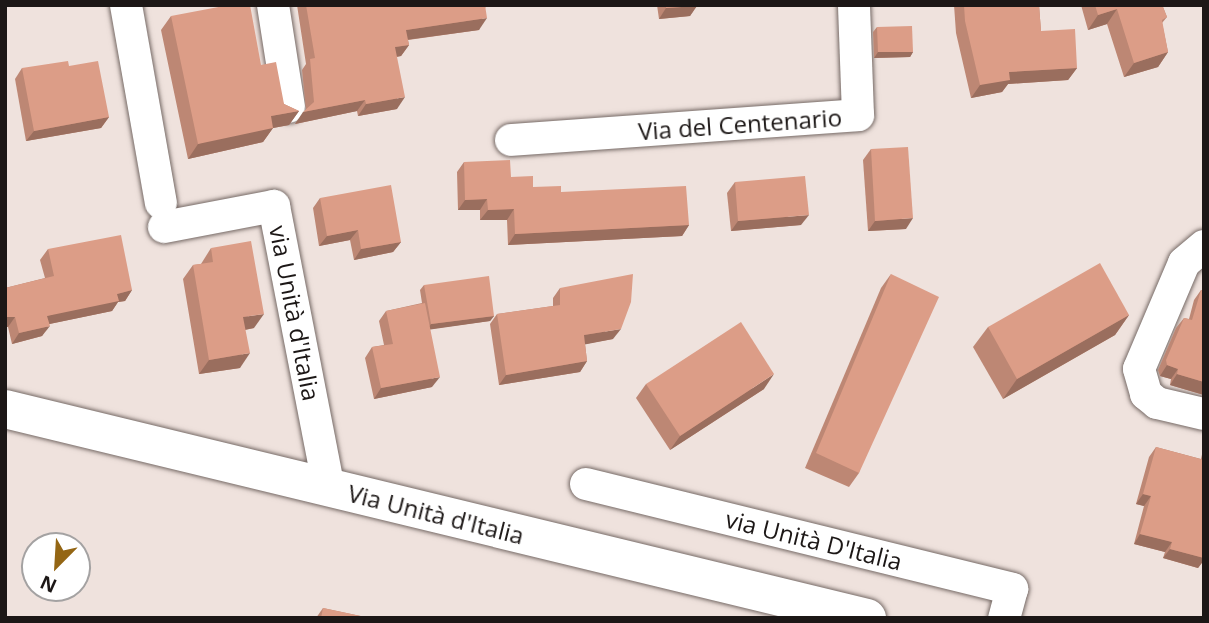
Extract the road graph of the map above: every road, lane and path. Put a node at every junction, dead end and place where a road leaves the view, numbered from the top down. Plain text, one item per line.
1 (126, 5) edge
2 (273, 5) edge
3 (854, 5) edge
4 (289, 107) edge
5 (511, 140) dead end
6 (1204, 246) edge
7 (5, 409) edge
8 (1204, 414) edge
9 (586, 484) dead end
10 (329, 488) junction
11 (867, 618) edge
12 (1004, 618) edge

1 - 10 street, via Unità d'Italia
2 - 4 street
3 - 5 street, Via del Centenario
6 - 8 street
7 - 10 street, Via Unità d'Italia
9 - 12 street, via Unità D'Italia
10 - 11 street, Via Unità d'Italia

